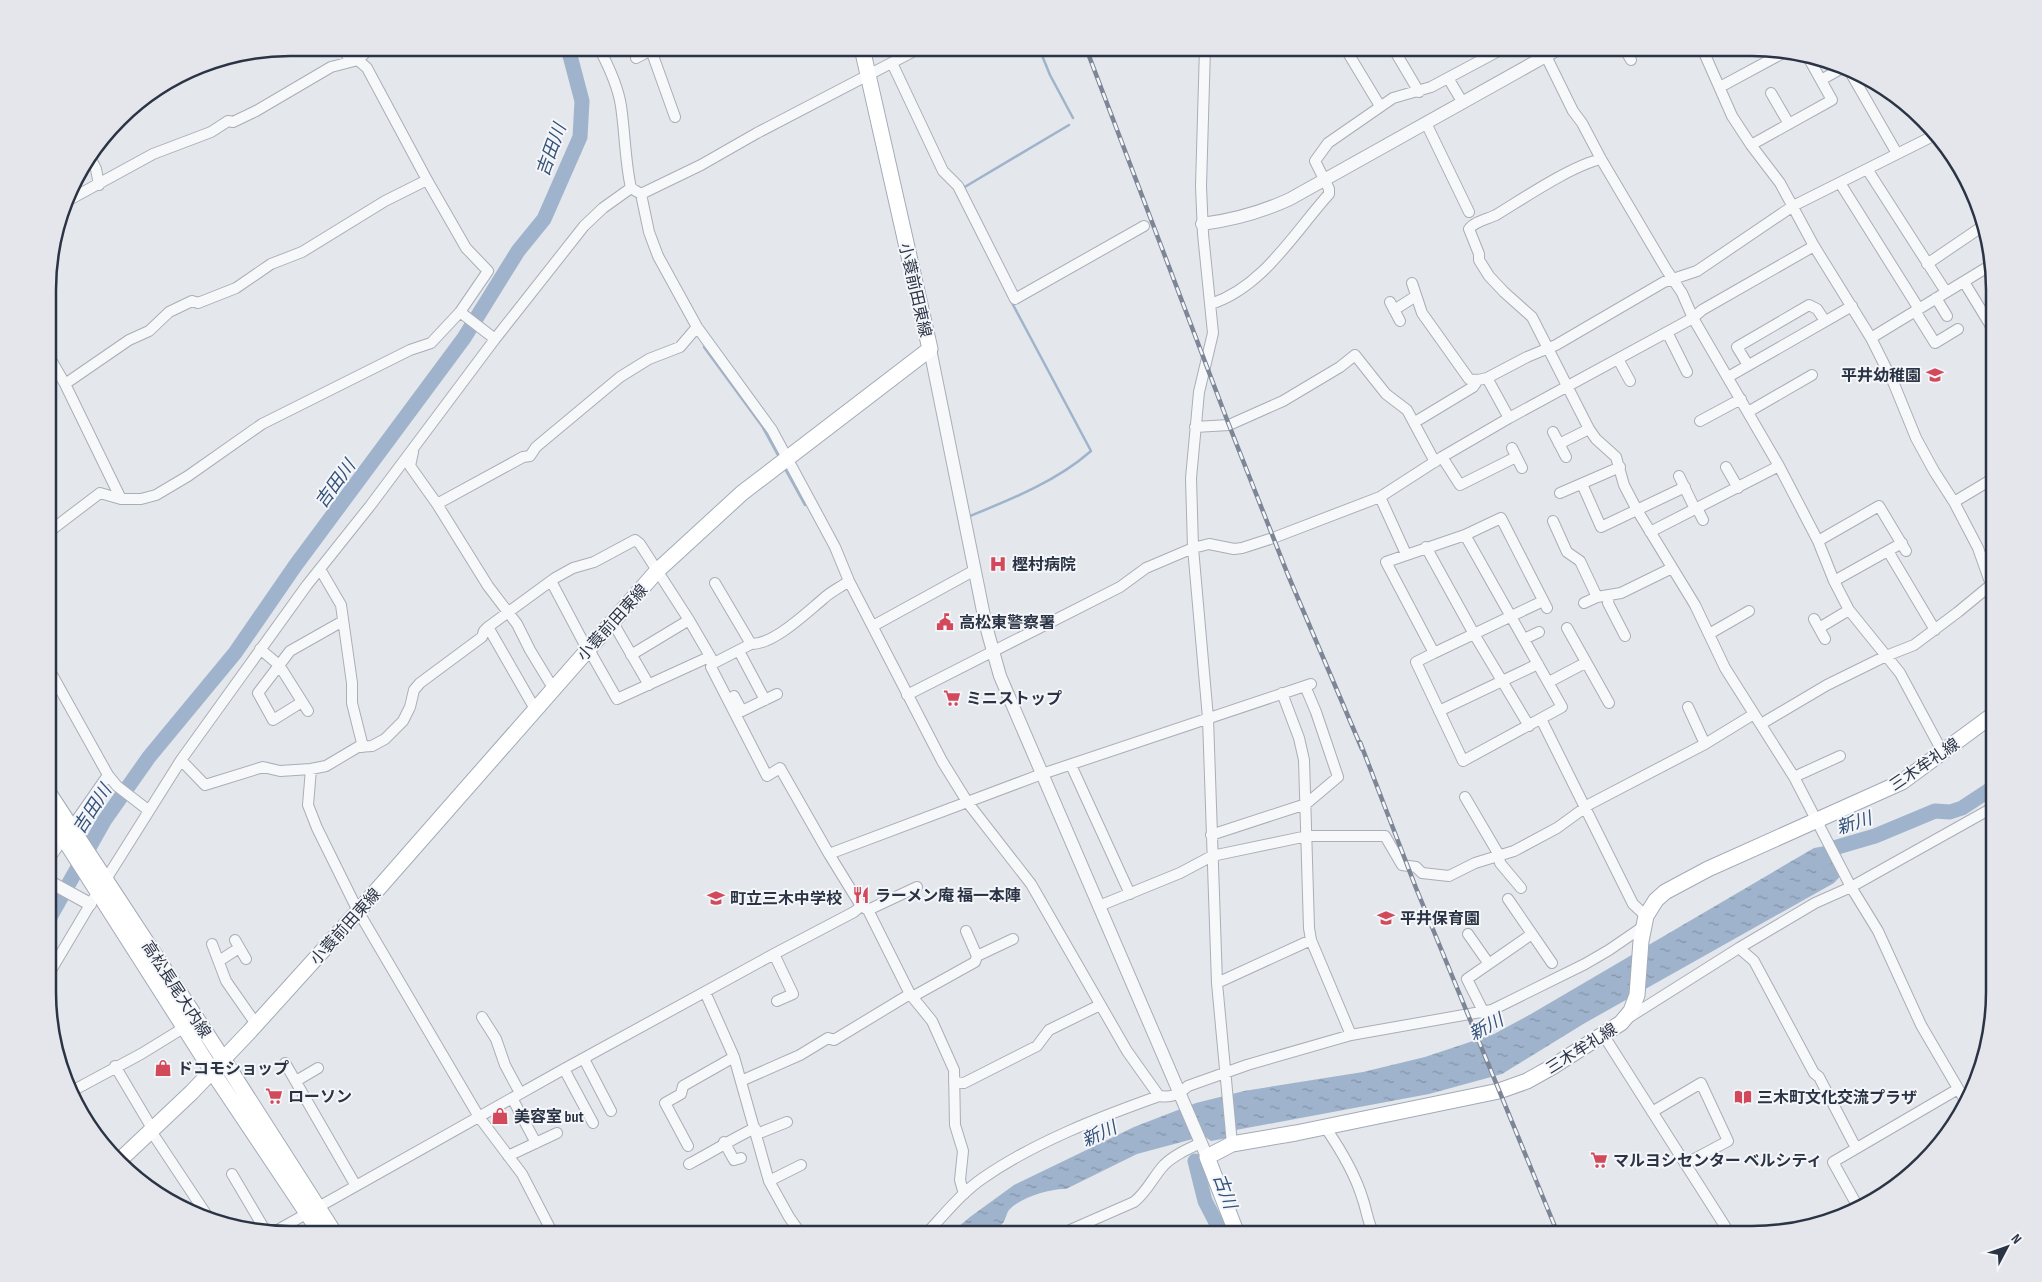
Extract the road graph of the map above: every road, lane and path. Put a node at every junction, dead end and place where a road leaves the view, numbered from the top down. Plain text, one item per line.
1 (347, 56) edge
2 (362, 56) edge
3 (602, 56) edge
4 (640, 56) edge
5 (655, 56) edge
6 (864, 56) edge
7 (905, 56) edge
8 (1205, 56) edge
9 (1350, 56) edge
10 (1398, 56) edge
11 (1489, 56) edge
12 (1538, 56) edge
13 (1546, 56) edge
14 (1629, 56) edge
15 (1706, 56) edge
16 (636, 58) dead end
17 (1775, 58) edge
18 (358, 60) junction
19 (1631, 60) dead end
20 (892, 63) junction
21 (1812, 64) edge
22 (1835, 72) edge
23 (868, 76) junction
24 (1448, 78) junction
25 (1821, 80) junction
26 (1855, 80) edge
27 (1720, 88) junction
28 (1419, 92) junction
29 (1771, 93) dead end
30 (1462, 103) junction
31 (1380, 106) junction
32 (675, 117) dead end
33 (1426, 124) junction
34 (1789, 124) junction
35 (1929, 138) edge
36 (1751, 146) junction
37 (1895, 150) dead end
38 (1601, 159) junction
39 (94, 164) edge
40 (1867, 170) junction
41 (1324, 179) junction
42 (427, 180) junction
43 (1840, 182) junction
44 (99, 185) junction
45 (631, 188) junction
46 (641, 194) junction
47 (76, 197) edge
48 (1793, 206) junction
49 (1469, 212) dead end
50 (1202, 224) junction
51 (1144, 226) dead end
52 (1978, 229) edge
53 (1814, 246) junction
54 (1927, 264) junction
55 (1985, 269) edge
56 (1674, 279) junction
57 (1964, 282) junction
58 (1412, 283) dead end
59 (1941, 295) junction
60 (1416, 296) junction
61 (1210, 304) junction
62 (1852, 306) junction
63 (1917, 310) junction
64 (460, 312) junction
65 (1946, 316) dead end
66 (1693, 318) junction
67 (1986, 319) edge
68 (1400, 320) dead end
69 (1825, 321) junction
70 (697, 327) junction
71 (1958, 330) dead end
72 (1667, 332) junction
73 (1870, 338) junction
74 (495, 339) junction
75 (1548, 348) junction
76 (930, 349) junction
77 (1618, 359) junction
78 (1748, 365) junction
79 (56, 368) edge
80 (1687, 372) dead end
81 (1812, 375) dead end
82 (1728, 377) junction
83 (1482, 379) junction
84 (1630, 381) dead end
85 (65, 384) junction
86 (1568, 386) junction
87 (1741, 399) junction
88 (1748, 412) junction
89 (1509, 418) junction
90 (1700, 421) dead end
91 (1415, 422) junction
92 (1195, 427) junction
93 (1589, 429) junction
94 (1553, 432) dead end
95 (1559, 444) junction
96 (414, 448) junction
97 (787, 457) junction
98 (1566, 457) dead end
99 (1438, 460) junction
100 (1780, 466) junction
101 (1620, 467) junction
102 (1726, 467) dead end
103 (1522, 468) dead end
104 (1680, 476) dead end
105 (1986, 483) edge
106 (1582, 484) junction
107 (1685, 488) junction
108 (1737, 492) junction
109 (1560, 493) dead end
110 (1380, 497) junction
111 (121, 499) junction
112 (1954, 502) junction
113 (437, 504) junction
114 (1696, 508) junction
115 (1637, 510) junction
116 (1703, 520) dead end
117 (1553, 521) dead end
118 (56, 526) edge
119 (1650, 532) junction
120 (1465, 535) junction
121 (1818, 541) junction
122 (1426, 547) junction
123 (1193, 548) junction
124 (1888, 551) junction
125 (1406, 554) junction
126 (320, 568) junction
127 (1672, 568) junction
128 (1986, 568) edge
129 (975, 570) junction
130 (657, 571) junction
131 (551, 581) junction
132 (849, 581) junction
133 (1834, 581) junction
134 (715, 583) dead end
135 (1986, 588) edge
136 (1609, 596) junction
137 (1597, 597) junction
138 (1584, 603) dead end
139 (1849, 610) junction
140 (1749, 611) dead end
141 (509, 613) junction
142 (1512, 616) junction
143 (689, 620) junction
144 (343, 621) junction
145 (612, 621) junction
146 (873, 626) junction
147 (488, 627) junction
148 (1567, 628) dead end
149 (1935, 630) junction
150 (1539, 632) dead end
151 (1474, 634) junction
152 (1709, 634) junction
153 (1625, 636) dead end
154 (1524, 639) junction
155 (1825, 639) dead end
156 (751, 644) junction
157 (588, 648) junction
158 (260, 649) junction
159 (993, 650) junction
160 (739, 651) junction
161 (1434, 653) junction
162 (631, 654) junction
163 (1886, 656) junction
164 (713, 661) junction
165 (1585, 663) junction
166 (1538, 664) junction
167 (279, 665) junction
168 (1501, 680) junction
169 (56, 682) edge
170 (1548, 682) junction
171 (649, 685) junction
172 (554, 688) junction
173 (1282, 693) junction
174 (777, 694) dead end
175 (907, 695) junction
176 (765, 700) junction
177 (1609, 703) dead end
178 (1688, 707) dead end
179 (535, 709) junction
180 (1439, 710) junction
181 (1754, 714) junction
182 (1208, 718) junction
183 (1541, 719) junction
184 (1986, 720) edge
185 (1761, 724) junction
186 (1529, 726) junction
187 (1705, 744) junction
188 (364, 747) junction
189 (1943, 754) junction
190 (1840, 756) dead end
191 (181, 760) junction
192 (1071, 765) junction
193 (310, 769) junction
194 (108, 774) junction
195 (1042, 774) junction
196 (1794, 776) junction
197 (1465, 797) dead end
198 (968, 802) junction
199 (1306, 804) junction
200 (56, 808) edge
201 (1585, 808) junction
202 (148, 810) junction
203 (1986, 811) edge
204 (56, 822) edge
205 (1820, 827) junction
206 (69, 835) junction
207 (1211, 835) junction
208 (1307, 836) junction
209 (56, 849) edge
210 (829, 854) junction
211 (1212, 856) junction
212 (1499, 856) junction
213 (100, 882) junction
214 (56, 885) edge
215 (917, 886) dead end
216 (1851, 887) junction
217 (1521, 888) dead end
218 (1130, 894) junction
219 (1508, 899) dead end
220 (86, 902) junction
221 (1100, 906) junction
222 (864, 908) junction
223 (358, 911) junction
224 (1643, 928) junction
225 (966, 931) dead end
226 (1468, 934) dead end
227 (1532, 934) junction
228 (1012, 939) dead end
229 (1311, 940) junction
230 (212, 944) dead end
231 (1739, 948) junction
232 (774, 954) junction
233 (977, 956) junction
234 (246, 959) dead end
235 (56, 960) edge
236 (219, 961) junction
237 (1552, 963) dead end
238 (1489, 964) junction
239 (1217, 984) junction
240 (704, 992) junction
241 (911, 996) junction
242 (777, 1001) dead end
243 (1100, 1005) junction
244 (1484, 1012) junction
245 (482, 1017) dead end
246 (1621, 1023) junction
247 (256, 1024) junction
248 (184, 1026) junction
249 (1351, 1035) junction
250 (1604, 1036) junction
251 (734, 1057) junction
252 (223, 1059) junction
253 (584, 1059) junction
254 (285, 1063) dead end
255 (115, 1066) junction
256 (318, 1068) dead end
257 (564, 1069) junction
258 (212, 1071) junction
259 (1226, 1073) junction
260 (296, 1081) junction
261 (741, 1081) junction
262 (954, 1082) junction
263 (77, 1088) edge
264 (1958, 1089) junction
265 (1180, 1093) junction
266 (1962, 1095) edge
267 (516, 1096) junction
268 (1159, 1096) junction
269 (611, 1111) dead end
270 (1652, 1112) junction
271 (479, 1117) junction
272 (788, 1122) dead end
273 (593, 1123) dead end
274 (1325, 1128) junction
275 (152, 1130) junction
276 (756, 1131) junction
277 (557, 1133) dead end
278 (1232, 1141) junction
279 (724, 1142) junction
280 (536, 1143) junction
281 (688, 1146) dead end
282 (1203, 1147) junction
283 (1856, 1148) junction
284 (124, 1156) edge
285 (508, 1156) junction
286 (742, 1158) dead end
287 (689, 1164) dead end
288 (1686, 1164) junction
289 (801, 1165) dead end
290 (232, 1174) dead end
291 (769, 1181) junction
292 (356, 1186) junction
293 (964, 1194) junction
294 (1855, 1202) edge
295 (203, 1209) edge
296 (312, 1210) junction
297 (262, 1224) edge
298 (285, 1226) edge
299 (318, 1226) edge
300 (327, 1226) edge
301 (549, 1226) edge
302 (795, 1226) edge
303 (934, 1226) edge
304 (1078, 1226) edge
305 (1234, 1226) edge
306 (1371, 1226) edge
307 (1725, 1226) edge

1 - 18 street
2 - 18 street
3 - 45 street
4 - 16 street
5 - 32 street
6 - 23 main road, 小蓑前田東線
7 - 20 street
8 - 50 street
9 - 31 street
10 - 28 street
11 - 24 street
12 - 30 street
13 - 38 street
14 - 19 street
15 - 27 street
17 - 27 street
18 - 42 street
18 - 44 street
20 - 23 street
20 - 51 street
21 - 25 street
22 - 25 street
23 - 46 street
23 - 76 main road, 小蓑前田東線
24 - 28 street
24 - 30 street
25 - 34 street
26 - 37 street
27 - 36 street
28 - 31 street
29 - 34 street
30 - 33 street
31 - 41 street
33 - 41 street
33 - 49 street
34 - 36 street
35 - 40 street
36 - 48 street
38 - 56 street
38 - 75 street
39 - 44 street
40 - 43 street
40 - 54 street
41 - 50 street
41 - 61 street
42 - 64 street
42 - 85 street
43 - 48 street
43 - 63 street
44 - 47 street
45 - 46 street
45 - 74 street
46 - 70 street
48 - 53 street
48 - 56 street
50 - 61 street
52 - 54 street
53 - 62 street
53 - 66 street
54 - 59 street
55 - 57 street
56 - 66 street
56 - 75 street
57 - 59 street
57 - 67 street
58 - 60 street
59 - 63 street
59 - 65 street
60 - 68 street
60 - 83 street
61 - 92 street
62 - 69 street
62 - 73 street
63 - 71 street
63 - 73 street
64 - 74 street
64 - 111 street
66 - 72 street
66 - 82 street
69 - 78 street
69 - 78 street
70 - 97 street
70 - 113 street
72 - 77 street
72 - 80 street
73 - 112 street
74 - 96 street
75 - 83 street
75 - 86 street
76 - 97 main road, 小蓑前田東線
76 - 129 street
77 - 84 street
77 - 86 street
78 - 82 street
79 - 85 street
81 - 88 street
82 - 87 street
83 - 89 street
83 - 91 street
85 - 111 street
86 - 89 street
86 - 93 street
87 - 88 street
87 - 90 street
88 - 100 street
89 - 99 street
91 - 92 street
91 - 99 street
92 - 123 street
93 - 95 street
93 - 101 street
94 - 95 street
95 - 98 street
96 - 113 street
96 - 126 street
97 - 130 main road, 小蓑前田東線
97 - 132 street
99 - 103 street
99 - 110 street
100 - 108 street
100 - 121 street
101 - 106 street
101 - 115 street
102 - 108 street
104 - 107 street
105 - 112 street
106 - 109 street
106 - 115 street
107 - 114 street
107 - 115 street
108 - 114 street
110 - 123 street
110 - 125 street
111 - 118 street
112 - 128 street
113 - 141 street
114 - 116 street
114 - 119 street
115 - 119 street
117 - 137 street
119 - 127 street
120 - 122 street
120 - 142 street
120 - 142 street
121 - 124 street
121 - 133 street
122 - 125 street
122 - 151 street
123 - 159 street
123 - 182 street
124 - 133 street
124 - 149 street
125 - 161 street
126 - 144 street
126 - 158 street
127 - 136 street
127 - 152 street
129 - 146 street
129 - 159 street
130 - 131 street
130 - 143 street
130 - 145 main road, 小蓑前田東線
131 - 141 street
131 - 157 street
132 - 146 street
132 - 156 street
133 - 139 street
134 - 156 street
135 - 149 street
136 - 137 street
136 - 153 street
137 - 138 street
139 - 155 street
139 - 163 street
140 - 152 street
141 - 147 street
141 - 172 street
142 - 151 street
142 - 154 street
143 - 162 street
143 - 164 street
144 - 167 street
144 - 188 street
145 - 157 main road, 小蓑前田東線
145 - 162 street
146 - 175 street
147 - 179 street
147 - 188 street
148 - 165 street
149 - 163 street
150 - 154 street
151 - 161 street
151 - 168 street
152 - 181 street
154 - 166 street
156 - 160 street
157 - 171 street
157 - 172 main road, 小蓑前田東線
158 - 167 street
158 - 191 street
159 - 175 street
159 - 195 street
160 - 164 street
160 - 176 street
161 - 180 street
162 - 171 street
163 - 185 street
163 - 189 street
164 - 171 street
164 - 176 street
164 - 210 street
165 - 170 street
165 - 177 street
166 - 168 street
166 - 170 street
167 - 167 street
168 - 180 street
168 - 186 street
169 - 194 street
170 - 183 street
172 - 179 main road, 小蓑前田東線
173 - 182 street
173 - 199 street
173 - 199 street
174 - 176 street
175 - 198 street
178 - 187 street
179 - 223 main road, 小蓑前田東線
180 - 186 street
181 - 185 street
181 - 187 street
182 - 192 street
182 - 207 street
183 - 186 street
183 - 201 street
184 - 189 main road, 三木牟礼線
185 - 196 street
187 - 201 street
188 - 193 street
189 - 205 main road, 三木牟礼線
190 - 196 street
191 - 193 street
191 - 202 street
192 - 195 street
192 - 218 street
193 - 223 street
194 - 202 street
194 - 206 street
195 - 198 street
195 - 221 street
196 - 205 street
197 - 212 street
198 - 210 street
198 - 243 street
199 - 207 street
199 - 208 street
200 - 206 main road, 高松長尾大内線
201 - 212 street
201 - 224 street
202 - 213 street
203 - 216 street
204 - 206 main road, 高松長尾大内線
205 - 216 street
205 - 224 main road, 三木牟礼線
206 - 209 street
206 - 213 main road, 高松長尾大内線
207 - 211 street
208 - 211 street
208 - 212 street
208 - 229 street
210 - 222 street
211 - 218 street
211 - 239 street
212 - 217 street
213 - 220 street
213 - 248 main road, 高松長尾大内線
213 - 252 main road, 高松長尾大内線
214 - 220 street
215 - 222 street
216 - 231 street
216 - 264 street
218 - 221 street
219 - 227 street
220 - 235 street
221 - 265 street
222 - 232 street
222 - 241 street
223 - 247 main road, 小蓑前田東線
223 - 271 street
224 - 244 street
224 - 246 main road, 三木牟礼線
225 - 233 street
226 - 238 street
227 - 237 street
227 - 238 street
228 - 233 street
229 - 239 street
229 - 249 street
230 - 236 street
231 - 246 street
231 - 283 street
232 - 240 street
232 - 242 street
233 - 241 street
234 - 236 street
236 - 247 street
238 - 244 street
239 - 259 street
240 - 251 street
240 - 253 street
241 - 261 street
241 - 262 street
243 - 262 street
243 - 268 street
244 - 249 street
245 - 267 street
246 - 250 main road, 三木牟礼線
247 - 252 main road, 小蓑前田東線
248 - 255 street
248 - 258 main road, 高松長尾大内線
249 - 259 street
250 - 270 street
250 - 274 main road, 三木牟礼線
251 - 261 street
251 - 281 street
252 - 258 main road, 小蓑前田東線
252 - 296 main road, 高松長尾大内線
253 - 257 street
253 - 269 street
254 - 260 street
255 - 263 street
255 - 275 street
256 - 260 street
257 - 267 street
257 - 273 street
258 - 275 main road, 小蓑前田東線
258 - 296 main road, 高松長尾大内線
259 - 265 street
259 - 278 street
260 - 292 street
261 - 276 street
262 - 293 street
264 - 266 street
264 - 283 street
265 - 268 street
265 - 282 street
267 - 271 street
267 - 280 street
268 - 293 street
270 - 288 street
270 - 288 street
271 - 285 street
271 - 292 street
272 - 276 street
274 - 278 main road, 三木牟礼線
274 - 306 street
275 - 284 main road, 小蓑前田東線
275 - 295 street
276 - 279 street
276 - 291 street
277 - 280 street
278 - 282 main road, 三木牟礼線
279 - 286 street
279 - 287 street
280 - 285 street
282 - 304 street
282 - 305 main road
283 - 294 street
285 - 301 street
288 - 307 street
289 - 291 street
290 - 297 street
291 - 302 street
292 - 296 street
293 - 303 street
296 - 298 street
296 - 299 main road, 高松長尾大内線
296 - 300 main road, 高松長尾大内線

